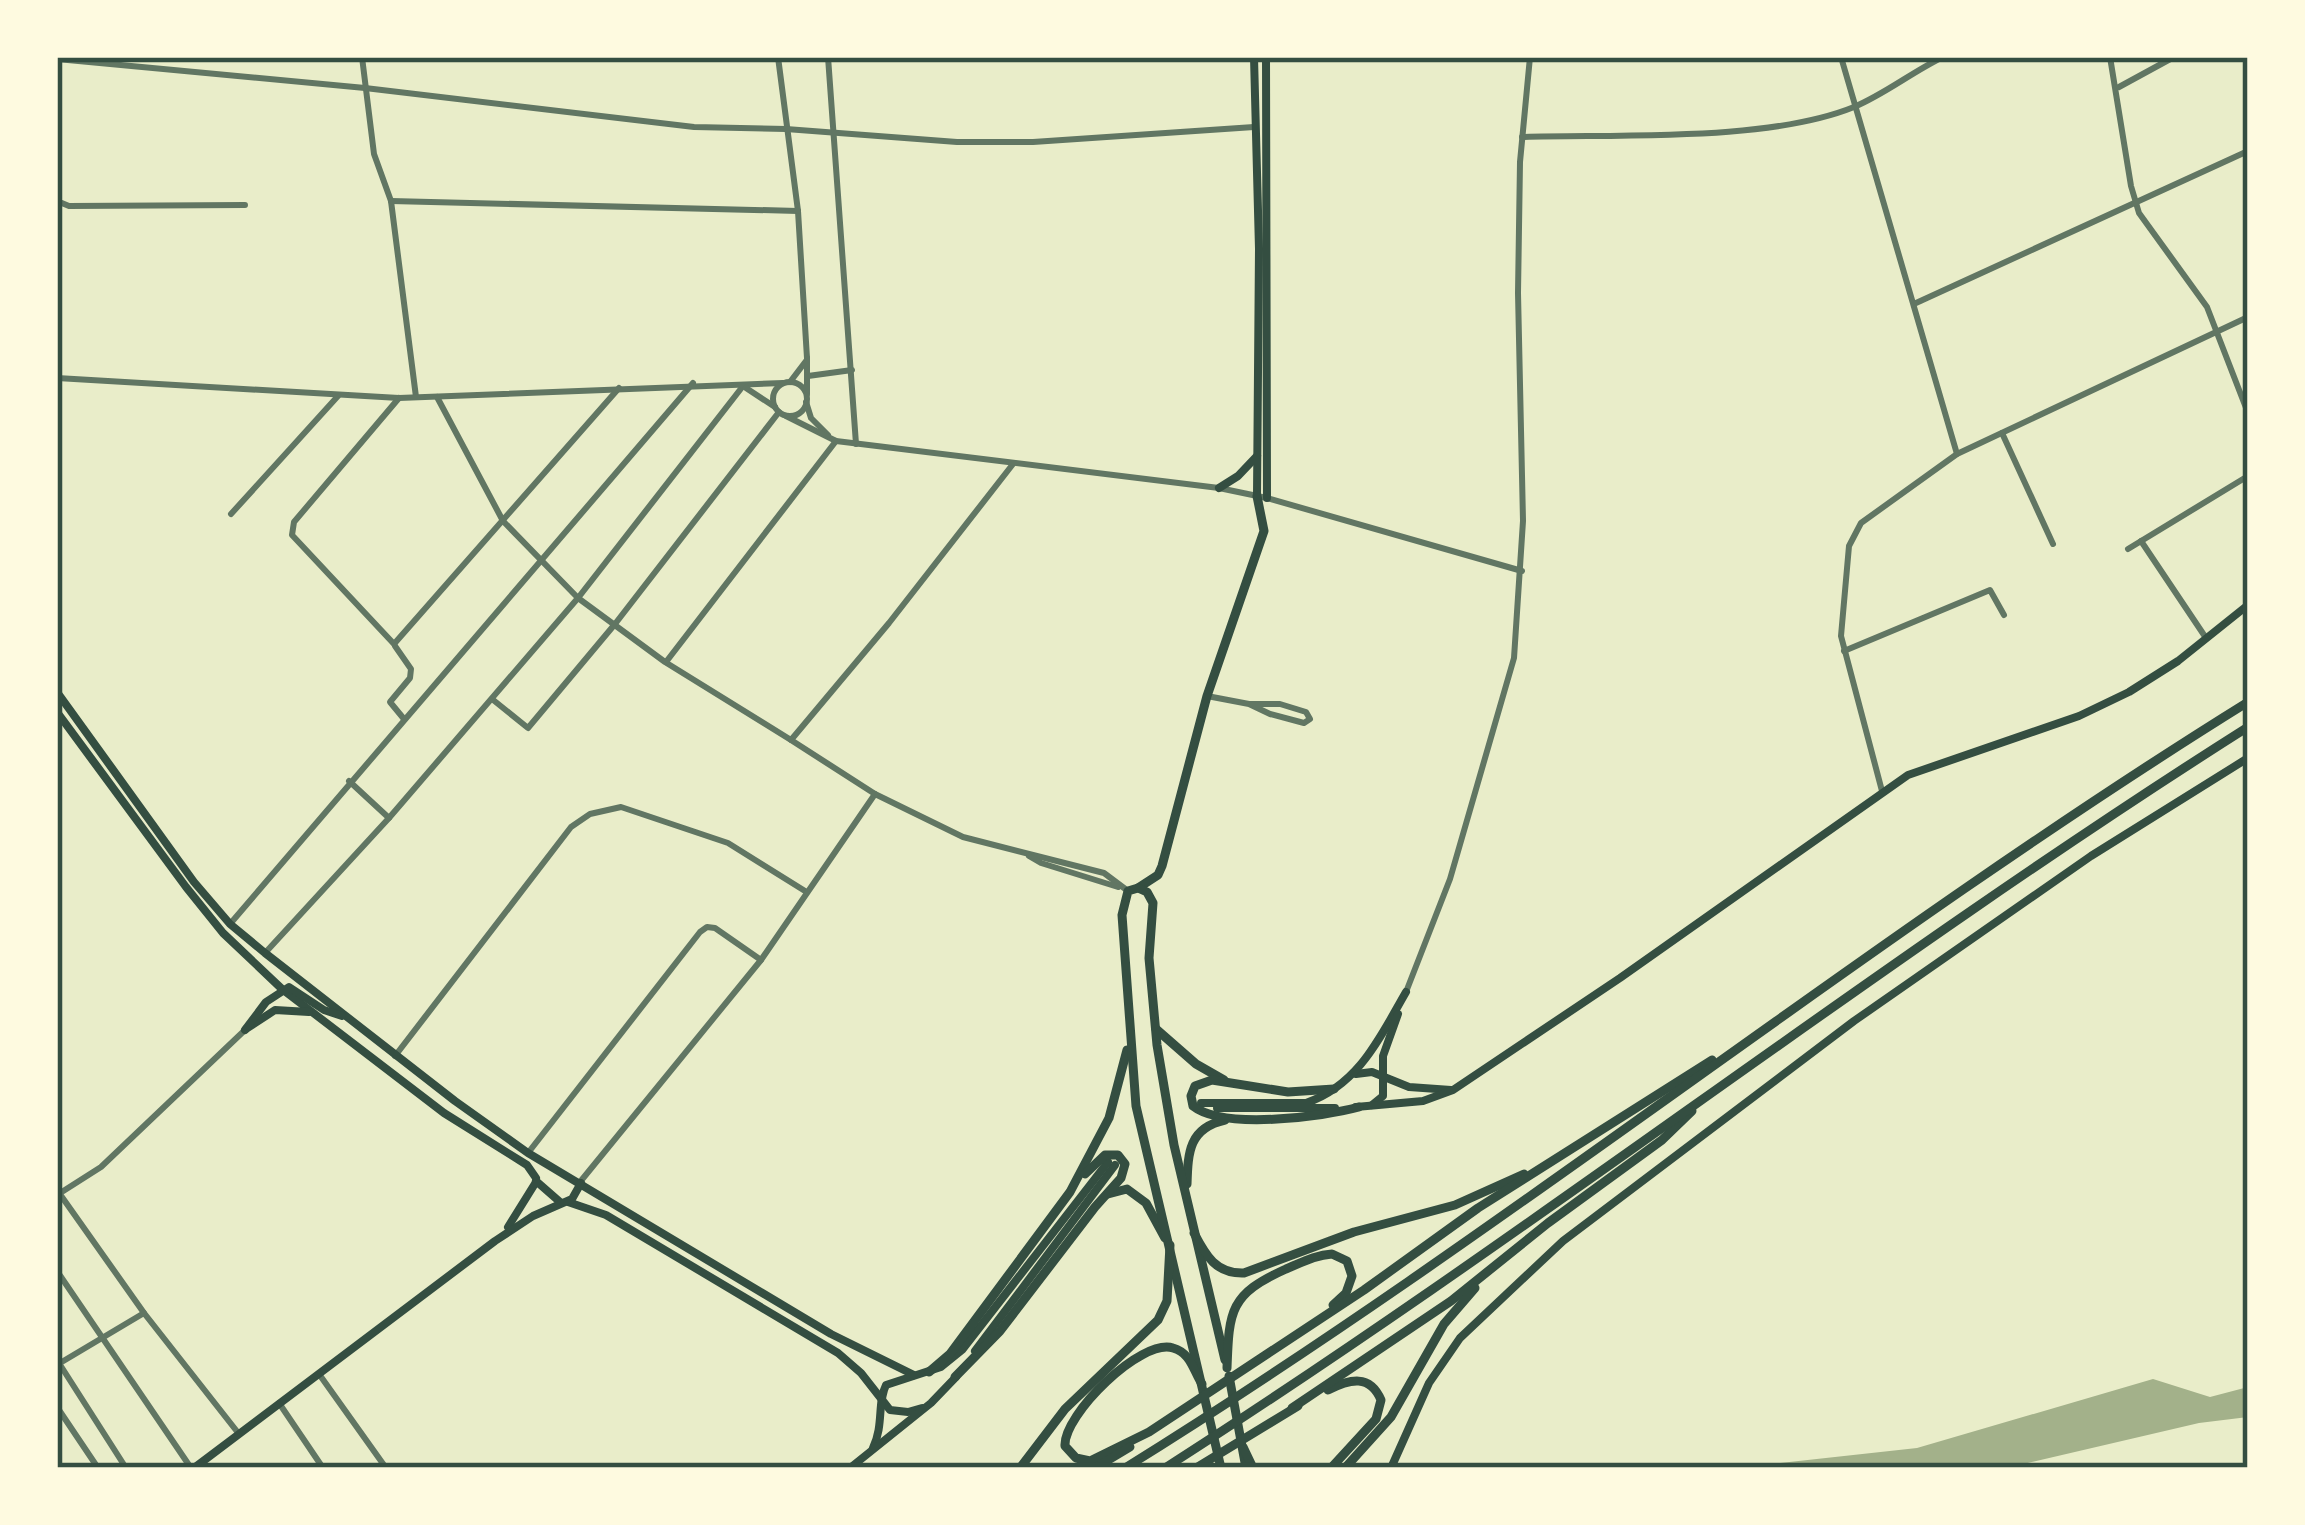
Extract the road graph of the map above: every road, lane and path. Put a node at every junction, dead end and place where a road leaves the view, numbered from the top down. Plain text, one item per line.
1 (362, 57) edge
2 (778, 57) edge
3 (828, 57) edge
4 (1254, 57) edge
5 (1266, 57) edge
6 (1530, 57) edge
7 (1840, 57) edge
8 (1942, 57) edge
9 (2110, 57) edge
10 (2174, 57) edge
11 (57, 59) edge
12 (365, 88) junction
13 (2118, 88) junction
14 (1853, 107) junction
15 (1253, 127) junction
16 (786, 129) junction
17 (835, 136) junction
18 (1522, 137) junction
19 (2248, 151) edge
20 (57, 201) edge
21 (391, 201) junction
22 (2136, 202) junction
23 (245, 206) dead end
24 (798, 211) junction
25 (1916, 304) junction
26 (2248, 317) edge
27 (2218, 331) junction
28 (807, 358) junction
29 (851, 370) junction
30 (808, 376) junction
31 (57, 378) edge
32 (787, 382) junction
33 (693, 383) junction
34 (743, 386) junction
35 (619, 388) junction
36 (338, 396) junction
37 (416, 397) junction
38 (437, 397) junction
39 (399, 398) junction
40 (806, 400) junction
41 (780, 412) junction
42 (2248, 412) edge
43 (2002, 433) junction
44 (836, 441) junction
45 (856, 444) junction
46 (1958, 454) junction
47 (1258, 455) junction
48 (1013, 464) junction
49 (2248, 476) edge
50 (1219, 488) junction
51 (1262, 497) junction
52 (231, 514) dead end
53 (503, 521) junction
54 (2141, 541) junction
55 (2053, 544) dead end
56 (2128, 549) dead end
57 (542, 562) junction
58 (1522, 571) junction
59 (578, 598) junction
60 (2248, 605) edge
61 (2004, 615) dead end
62 (615, 624) junction
63 (2206, 640) junction
64 (394, 644) junction
65 (1844, 651) junction
66 (665, 662) junction
67 (57, 693) edge
68 (1207, 696) junction
69 (492, 699) junction
70 (2248, 702) edge
71 (1249, 704) junction
72 (57, 711) edge
73 (404, 719) junction
74 (57, 727) edge
75 (2248, 727) edge
76 (70, 730) junction
77 (791, 740) junction
78 (2248, 758) edge
79 (350, 781) junction
80 (1882, 791) junction
81 (875, 794) junction
82 (389, 818) junction
83 (1129, 889) junction
84 (805, 891) junction
85 (230, 924) junction
86 (266, 953) junction
87 (761, 959) junction
88 (282, 989) junction
89 (1406, 992) junction
90 (314, 1013) junction
91 (348, 1019) junction
92 (1155, 1028) junction
93 (244, 1030) junction
94 (1129, 1045) junction
95 (395, 1056) junction
96 (1726, 1056) junction
97 (1356, 1074) junction
98 (1383, 1075) junction
99 (1228, 1083) junction
100 (1334, 1089) junction
101 (1453, 1090) junction
102 (1703, 1099) junction
103 (1201, 1103) dead end
104 (1365, 1106) junction
105 (1216, 1108) dead end
106 (1232, 1118) junction
107 (1577, 1148) junction
108 (528, 1153) junction
109 (555, 1167) junction
110 (536, 1180) junction
111 (580, 1181) junction
112 (1070, 1192) junction
113 (58, 1193) edge
114 (1103, 1197) junction
115 (564, 1202) junction
116 (1186, 1202) junction
117 (1194, 1233) junction
118 (495, 1241) junction
119 (1521, 1244) junction
120 (1170, 1245) junction
121 (57, 1271) edge
122 (144, 1312) junction
123 (1313, 1322) junction
124 (104, 1338) junction
125 (58, 1362) edge
126 (1227, 1367) junction
127 (929, 1372) junction
128 (319, 1374) junction
129 (914, 1375) junction
130 (956, 1377) junction
131 (1202, 1384) junction
132 (279, 1403) junction
133 (881, 1403) junction
134 (57, 1407) edge
135 (922, 1408) junction
136 (1292, 1408) junction
137 (1148, 1432) junction
138 (239, 1434) junction
139 (872, 1449) junction
140 (1219, 1465) edge
141 (98, 1468) edge
142 (126, 1468) edge
143 (193, 1468) edge
144 (323, 1468) edge
145 (386, 1468) edge
146 (850, 1468) edge
147 (1020, 1468) edge
148 (1095, 1468) edge
149 (1125, 1468) edge
150 (1165, 1468) edge
151 (1196, 1468) edge
152 (1249, 1468) edge
153 (1331, 1468) edge
154 (1345, 1468) edge
155 (1391, 1468) edge

1 - 12 street
2 - 16 street
3 - 17 street
4 - 15 main road
5 - 51 main road
6 - 18 street
7 - 14 street
8 - 14 street
9 - 13 street
10 - 13 street
11 - 12 street
12 - 16 street
12 - 21 street
13 - 22 street
14 - 18 street
14 - 25 street
15 - 17 street
15 - 47 main road
16 - 17 street
16 - 24 street
17 - 29 street
18 - 58 street
19 - 22 street
20 - 23 street
21 - 24 street
21 - 37 street
22 - 25 street
22 - 27 street
24 - 28 street
25 - 46 street
26 - 27 street
27 - 42 street
27 - 43 street
28 - 30 street
28 - 32 street
29 - 30 street
29 - 45 street
30 - 40 street
31 - 36 street
32 - 34 street
32 - 40 street
32 - 41 street
33 - 34 street
33 - 35 street
33 - 57 street
34 - 41 street
34 - 59 street
35 - 38 street
35 - 53 street
36 - 39 street
36 - 52 street
37 - 38 street
37 - 39 street
38 - 53 street
39 - 64 street
40 - 41 street
40 - 44 street
41 - 44 street
41 - 62 street
43 - 46 street
43 - 55 street
44 - 45 street
44 - 66 street
45 - 48 street
46 - 65 street
47 - 50 main road
47 - 51 main road
48 - 50 street
48 - 77 street
49 - 54 street
50 - 51 street
51 - 58 street
51 - 68 main road
53 - 57 street
53 - 64 street
54 - 56 street
54 - 63 street
57 - 59 street
57 - 73 street
58 - 89 street
59 - 62 street
59 - 69 street
60 - 63 main road
61 - 65 street
62 - 66 street
62 - 69 street
63 - 80 main road
64 - 73 street
65 - 80 street
66 - 77 street
67 - 72 main road
67 - 85 main road
68 - 71 street
68 - 83 main road
69 - 82 street
70 - 96 main road
71 - 71 street
72 - 76 main road
73 - 79 street
74 - 76 main road
75 - 102 main road
76 - 88 main road
77 - 81 street
78 - 155 main road
79 - 82 street
79 - 85 street
80 - 101 main road
81 - 83 street
81 - 84 street
82 - 86 street
83 - 92 main road
83 - 94 main road
84 - 87 street
84 - 95 street
85 - 86 main road
86 - 91 main road
87 - 108 street
87 - 111 street
88 - 90 main road
88 - 91 main road
88 - 93 main road
89 - 97 main road
89 - 98 main road
90 - 93 main road
90 - 110 main road
91 - 95 main road
92 - 99 main road
92 - 116 main road
93 - 113 street
94 - 112 main road
94 - 120 main road
95 - 108 main road
96 - 107 main road
96 - 149 main road
97 - 98 main road
97 - 100 main road
98 - 101 main road
98 - 104 main road
99 - 100 main road
99 - 106 main road
100 - 103 main road
101 - 104 main road
102 - 119 main road
102 - 150 main road
104 - 105 main road
104 - 106 main road
106 - 116 main road
107 - 117 main road
107 - 123 main road
108 - 109 main road
109 - 110 main road
109 - 111 main road
110 - 115 main road
110 - 118 main road
111 - 115 main road
111 - 129 main road
112 - 114 main road
112 - 127 main road
113 - 122 street
114 - 120 main road
114 - 130 main road
115 - 118 main road
115 - 133 main road
116 - 117 main road
117 - 126 main road
118 - 128 main road
119 - 136 main road
119 - 154 main road
120 - 131 main road
120 - 147 main road
121 - 124 street
122 - 124 street
122 - 138 street
123 - 126 main road
123 - 137 main road
124 - 125 street
124 - 143 street
125 - 142 street
126 - 152 main road
127 - 129 main road
127 - 130 main road
128 - 132 main road
128 - 145 street
129 - 133 main road
130 - 135 main road
131 - 137 main road
131 - 140 main road
132 - 138 main road
132 - 144 street
133 - 135 main road
133 - 139 main road
134 - 141 street
135 - 139 main road
136 - 151 main road
136 - 153 main road
137 - 148 main road
138 - 143 main road
139 - 146 main road

